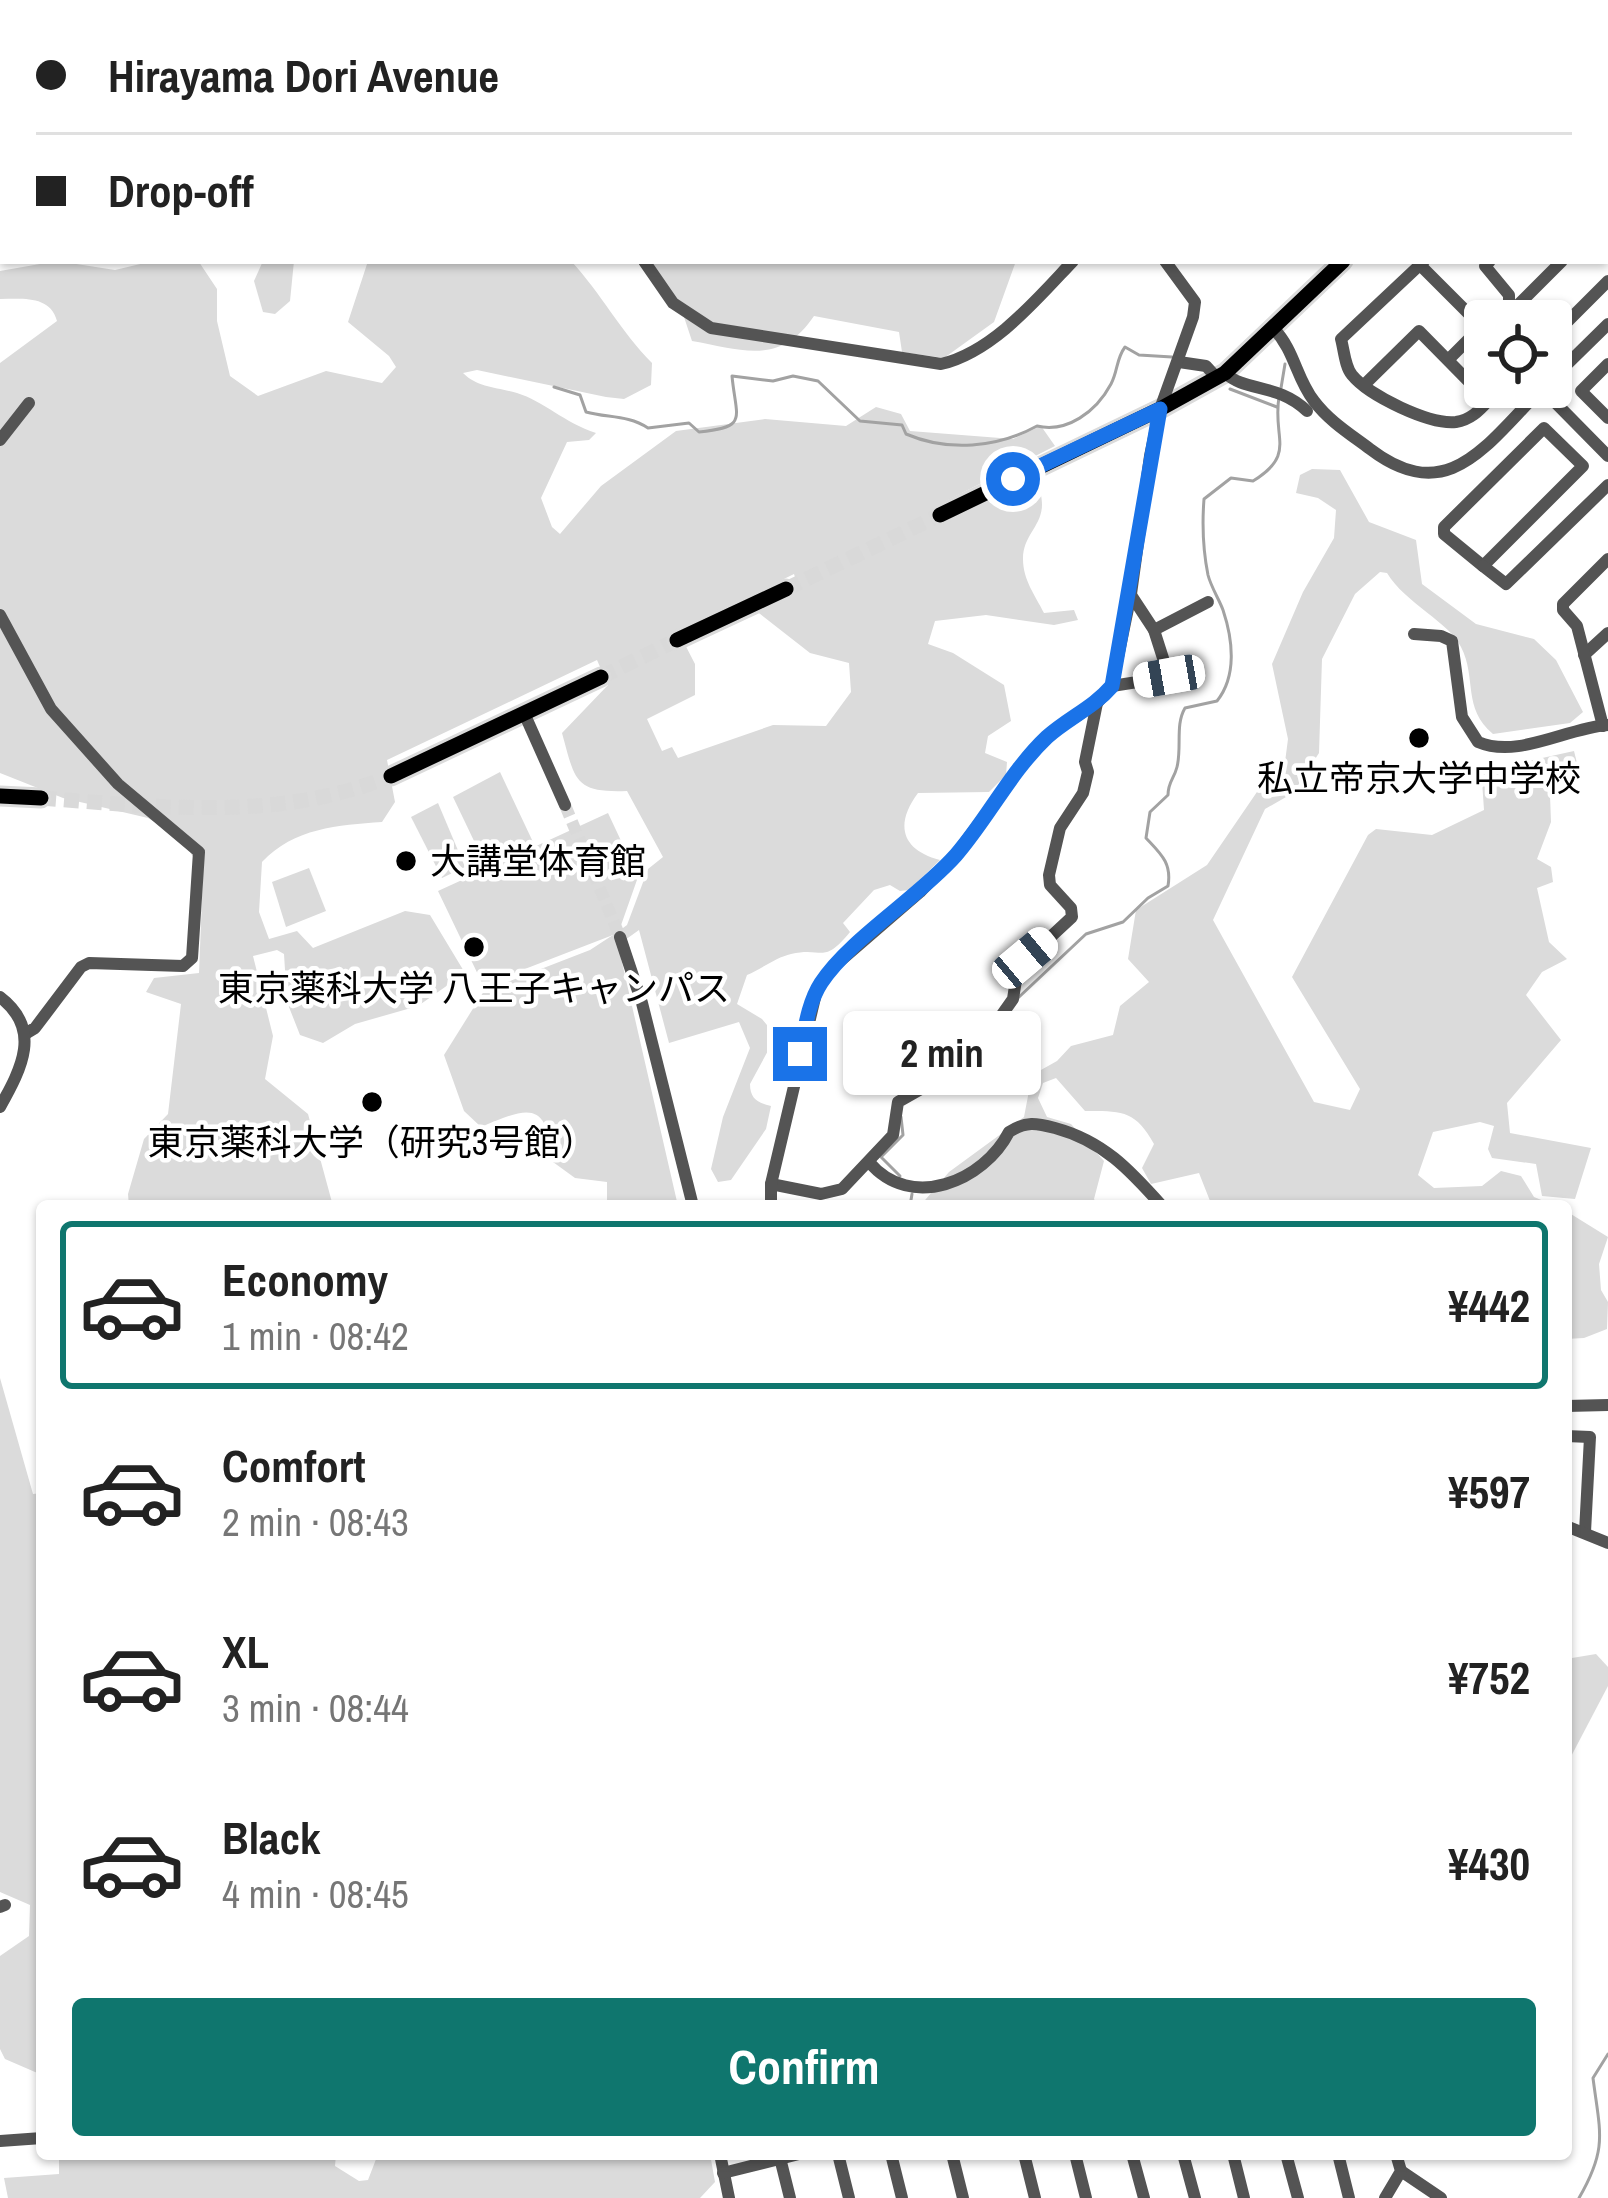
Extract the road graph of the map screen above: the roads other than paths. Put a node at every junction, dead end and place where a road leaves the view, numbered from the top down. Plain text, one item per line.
1 (646, 264) edge
2 (1070, 264) edge
3 (1167, 264) edge
4 (1340, 264) edge
5 (1421, 264) edge
6 (1423, 264) edge
7 (1487, 264) edge
8 (1559, 264) edge
9 (1608, 280) edge
10 (1509, 300) edge
11 (1523, 300) edge
12 (1464, 305) edge
13 (1572, 317) edge
14 (1608, 323) edge
15 (1274, 329) junction
16 (1464, 344) edge
17 (1181, 358) junction
18 (1572, 358) edge
19 (1449, 359) junction
20 (1608, 364) edge
21 (1221, 375) junction
22 (1364, 385) junction
23 (29, 403) dead end
24 (1521, 408) edge
25 (1563, 408) edge
26 (1160, 409) junction
27 (1307, 411) dead end
28 (1605, 415) edge
29 (1582, 431) junction
30 (0, 440) edge
31 (1566, 448) junction
32 (1608, 456) edge
33 (1608, 485) edge
34 (940, 514) tunnel mouth
35 (1608, 559) edge
36 (1483, 566) junction
37 (786, 589) tunnel mouth
38 (1130, 594) junction
39 (1208, 602) dead end
40 (0, 615) edge
41 (1154, 630) junction
42 (1608, 633) edge
43 (1414, 634) dead end
44 (677, 640) tunnel mouth
45 (1585, 655) junction
46 (602, 676) tunnel mouth
47 (1112, 686) junction
48 (1097, 703) junction
49 (524, 713) junction
50 (1605, 725) edge
51 (391, 776) tunnel mouth
52 (0, 796) edge
53 (41, 798) tunnel mouth
54 (565, 805) tunnel mouth
55 (620, 937) tunnel mouth
56 (0, 997) edge
57 (26, 1034) junction
58 (0, 1107) edge
59 (869, 1162) junction
60 (771, 1184) junction
61 (692, 1200) edge
62 (771, 1200) edge
63 (1156, 1200) edge
64 (1608, 1405) edge
65 (1572, 1406) edge
66 (1572, 1436) edge
67 (1572, 1528) edge
68 (1585, 1532) junction
69 (1608, 1544) edge
70 (36, 2138) edge
71 (0, 2141) edge
72 (721, 2160) edge
73 (767, 2160) edge
74 (781, 2160) edge
75 (840, 2160) edge
76 (892, 2160) edge
77 (954, 2160) edge
78 (1026, 2160) edge
79 (1076, 2160) edge
80 (1134, 2160) edge
81 (1185, 2160) edge
82 (1234, 2160) edge
83 (1288, 2160) edge
84 (1339, 2160) edge
85 (1398, 2160) edge
86 (1402, 2171) junction
87 (723, 2173) junction
88 (729, 2198) edge
89 (790, 2198) edge
90 (849, 2198) edge
91 (902, 2198) edge
92 (963, 2198) edge
93 (1035, 2198) edge
94 (1086, 2198) edge
95 (1144, 2198) edge
96 (1195, 2198) edge
97 (1244, 2198) edge
98 (1298, 2198) edge
99 (1348, 2198) edge
100 (1385, 2198) edge
101 (1441, 2198) edge

1 - 2 street
3 - 17 street
4 - 15 main road
5 - 22 street
6 - 12 street
7 - 10 street
8 - 11 street
9 - 13 street
14 - 18 street
15 - 21 main road
15 - 24 street
16 - 19 street
17 - 21 street
17 - 26 street
19 - 22 street
19 - 22 street
20 - 28 street
21 - 26 main road
21 - 27 street
23 - 30 street
25 - 29 street
26 - 34 main road
26 - 38 street
28 - 29 street
29 - 31 street
29 - 32 street
31 - 36 street
31 - 36 street
33 - 36 street
35 - 45 street
37 - 44 main road
38 - 41 street
38 - 47 street
39 - 41 street
40 - 57 street
41 - 47 street
42 - 45 street
43 - 50 street
45 - 50 street
46 - 49 main road
47 - 48 street
48 - 59 street
48 - 60 street
49 - 51 main road
49 - 54 street
52 - 53 main road
55 - 61 street
56 - 57 street
57 - 58 street
59 - 60 street
59 - 63 street
60 - 62 street
64 - 65 street
66 - 68 street
67 - 68 street
68 - 69 street
70 - 71 street
72 - 87 street
73 - 87 street
74 - 89 street
75 - 90 street
76 - 91 street
77 - 92 street
78 - 93 street
79 - 94 street
80 - 95 street
81 - 96 street
82 - 97 street
83 - 98 street
84 - 99 street
85 - 86 street
86 - 100 street
86 - 101 street
87 - 88 street

